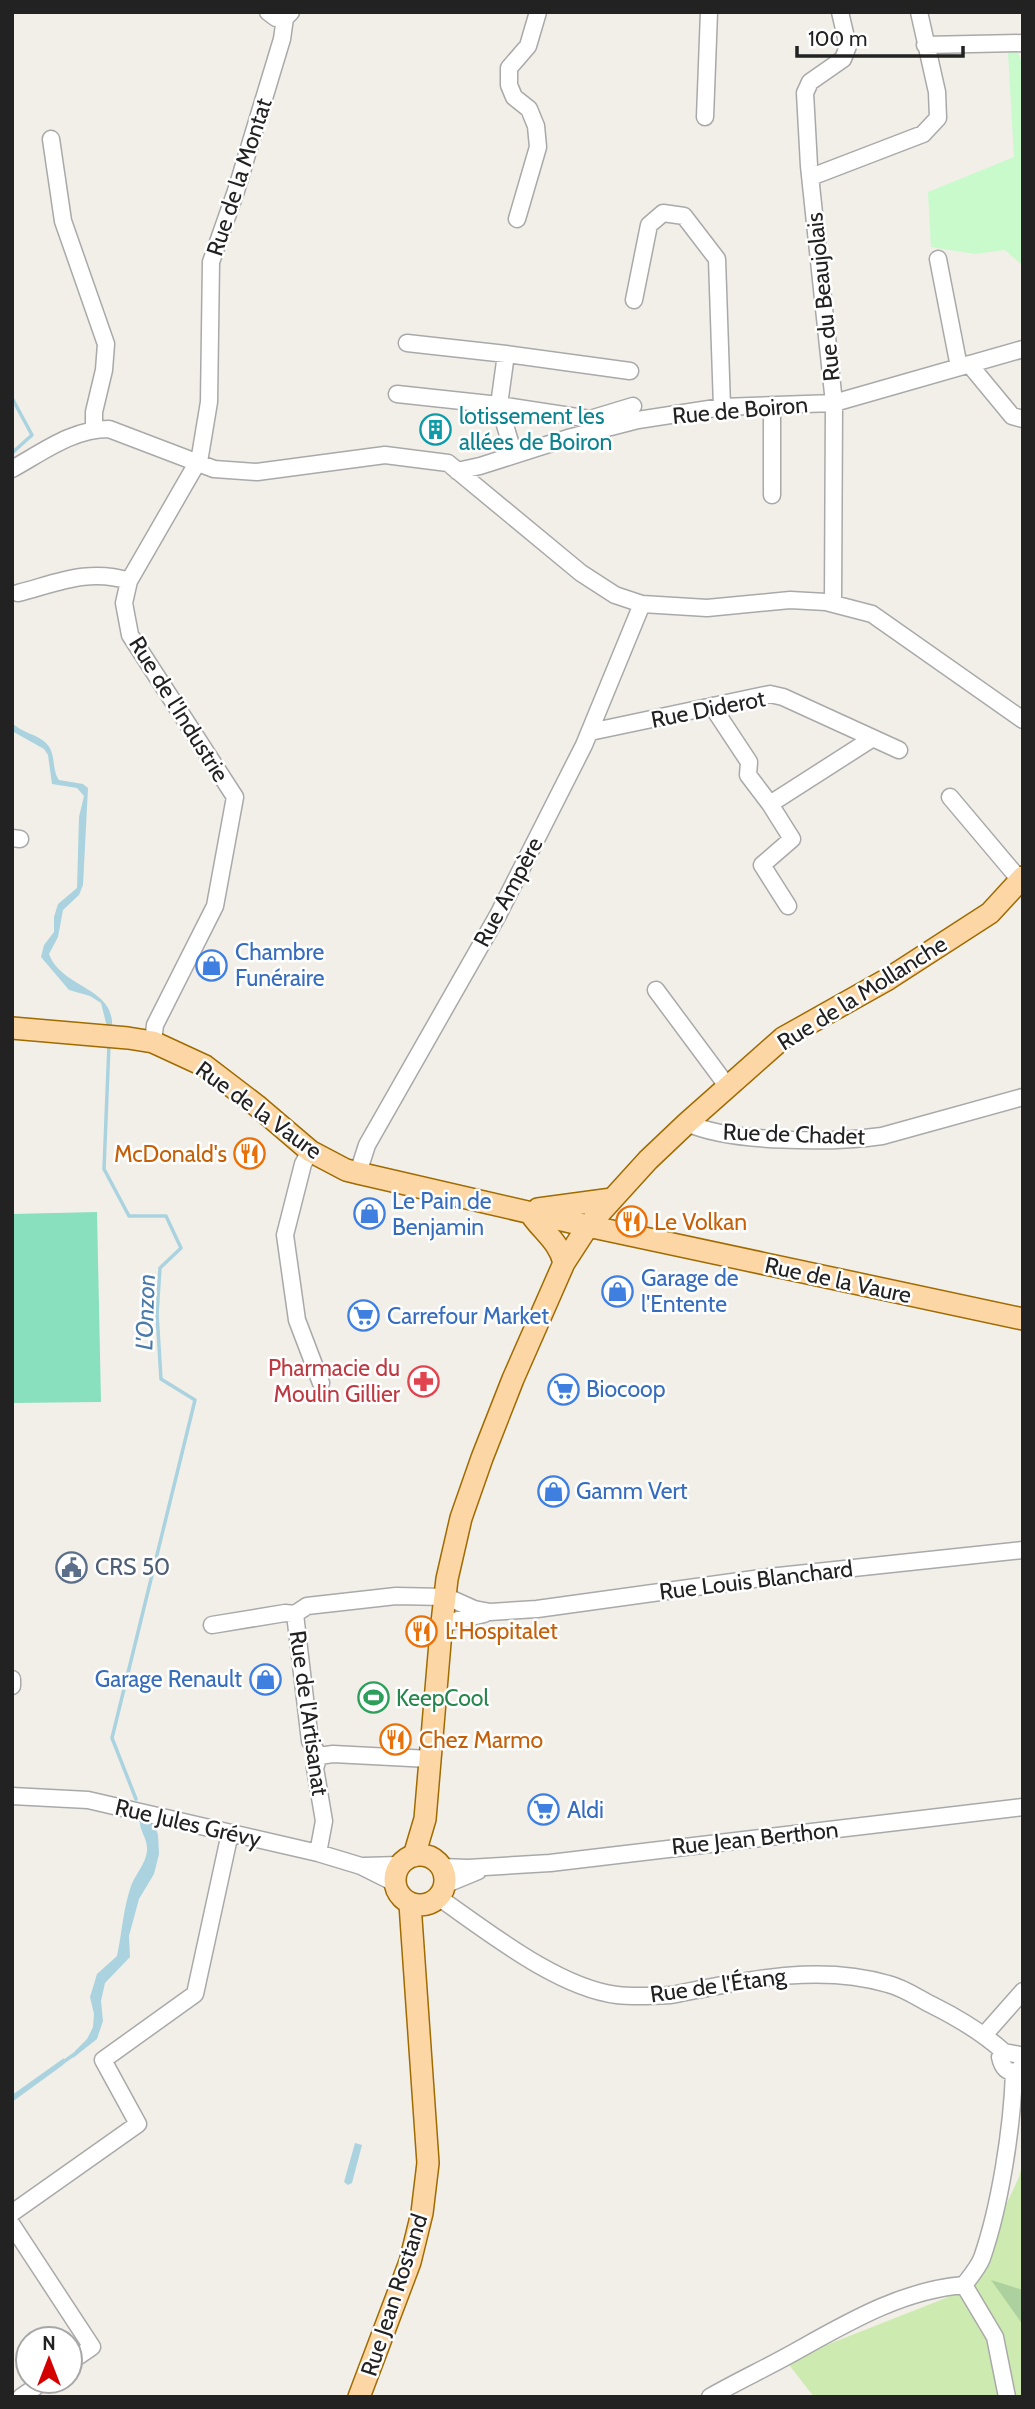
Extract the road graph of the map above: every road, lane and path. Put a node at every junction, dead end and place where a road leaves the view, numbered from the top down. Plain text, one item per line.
1 (268, 12) edge
2 (538, 12) edge
3 (709, 12) edge
4 (840, 12) edge
5 (919, 12) edge
6 (288, 15) edge
7 (1023, 43) edge
8 (925, 45) junction
9 (705, 117) dead end
10 (51, 139) dead end
11 (811, 177) junction
12 (517, 219) dead end
13 (938, 259) dead end
14 (634, 300) dead end
15 (407, 343) dead end
16 (1023, 349) edge
17 (506, 354) junction
18 (964, 366) junction
19 (630, 371) dead end
20 (397, 394) dead end
21 (834, 403) junction
22 (499, 405) junction
23 (772, 405) junction
24 (633, 407) dead end
25 (722, 407) junction
26 (1023, 419) edge
27 (94, 429) junction
28 (514, 455) junction
29 (199, 462) junction
30 (12, 469) edge
31 (457, 471) junction
32 (772, 495) dead end
33 (129, 582) junction
34 (18, 593) dead end
35 (833, 603) junction
36 (642, 604) junction
37 (712, 706) junction
38 (1023, 720) edge
39 (590, 732) junction
40 (873, 738) junction
41 (899, 750) dead end
42 (950, 797) dead end
43 (770, 804) junction
44 (1021, 878) edge
45 (788, 906) dead end
46 (656, 990) dead end
47 (12, 1028) edge
48 (153, 1042) junction
49 (728, 1087) junction
50 (1023, 1097) edge
51 (687, 1123) junction
52 (310, 1151) junction
53 (358, 1173) junction
54 (612, 1199) junction
55 (524, 1211) junction
56 (588, 1226) junction
57 (618, 1232) junction
58 (567, 1260) junction
59 (1023, 1319) edge
60 (321, 1383) dead end
61 (1023, 1549) edge
62 (445, 1597) junction
63 (490, 1612) junction
64 (295, 1614) junction
65 (442, 1624) junction
66 (212, 1625) dead end
67 (12, 1679) edge
68 (12, 1686) edge
69 (319, 1756) junction
70 (430, 1759) junction
71 (12, 1796) edge
72 (1023, 1807) edge
73 (230, 1833) junction
74 (318, 1853) junction
75 (422, 1880) junction
76 (1023, 1991) edge
77 (985, 2035) junction
78 (1020, 2066) edge
79 (12, 2213) edge
80 (12, 2225) edge
81 (964, 2285) junction
82 (78, 2325) edge
83 (84, 2335) edge
84 (84, 2352) edge
85 (359, 2397) edge
86 (710, 2397) edge
87 (1007, 2397) edge

1 - 6 street
2 - 12 street
3 - 9 street
4 - 11 street, Rue du Beaujolais
5 - 8 street
6 - 29 street, Rue de la Montat
7 - 8 street
8 - 11 street
10 - 27 street
11 - 21 street, Rue du Beaujolais
13 - 18 street
14 - 25 street
15 - 17 street
16 - 18 street, Rue de Boiron
17 - 19 street
17 - 22 street
18 - 21 street, Rue de Boiron
18 - 26 street
20 - 22 street
21 - 23 street, Rue de Boiron
21 - 35 street, Rue du Beaujolais
22 - 24 street
22 - 28 street
23 - 25 street, Rue de Boiron
23 - 32 street
25 - 28 street, Rue de Boiron
27 - 29 street
27 - 30 street
28 - 31 street, Rue de Boiron
29 - 31 street
29 - 33 street, Rue de l'Industrie
31 - 36 street
33 - 34 street
33 - 48 street, Rue de l'Industrie
35 - 36 street
35 - 38 street
36 - 39 street, Rue Ampère
37 - 39 street, Rue Diderot
37 - 40 street, Rue Diderot
37 - 43 street
39 - 53 street, Rue Ampère
40 - 41 street, Rue Diderot
40 - 43 street
42 - 44 street
43 - 45 street
44 - 49 main road, Rue de la Mollanche
46 - 49 street
47 - 48 main road, Rue de la Vaure
48 - 52 main road, Rue de la Vaure
49 - 51 main road, Rue de la Mollanche
50 - 51 street, Rue de Chadet
51 - 54 main road, Rue de la Mollanche
52 - 53 main road, Rue de la Vaure
52 - 60 street
53 - 55 main road, Rue de la Vaure
54 - 55 main road, Rue de la Vaure
54 - 56 main road, Rue de la Mollanche
55 - 56 main road, Rue de la Vaure
55 - 58 main road
56 - 57 main road, Rue de la Vaure
56 - 58 main road, Rue de la Mollanche
57 - 58 main road
57 - 59 main road, Rue de la Vaure
58 - 62 main road, Rue de la Mollanche
61 - 63 street, Rue Louis Blanchard
62 - 63 street, Rue Louis Blanchard
62 - 64 street, Rue de l'Artisanat
62 - 65 main road, Rue Jean Rostand
63 - 65 street, Rue Louis Blanchard
64 - 66 street, Rue de l'Artisanat
64 - 69 street, Rue de l'Artisanat
65 - 70 main road, Rue Jean Rostand
67 - 68 street
69 - 70 street
69 - 74 street, Rue de l'Artisanat
70 - 75 main road, Rue Jean Rostand
71 - 73 street, Rue Jules Grévy
72 - 75 street, Rue Jean Berthon
73 - 74 street, Rue Jules Grévy
73 - 79 street
74 - 75 street, Rue Jules Grévy
75 - 77 street, Rue de l'Étang
75 - 85 main road, Rue Jean Rostand
76 - 77 street
77 - 78 street, Rue de l'Étang
78 - 81 street
80 - 82 street
81 - 86 street
81 - 87 street
83 - 84 street

